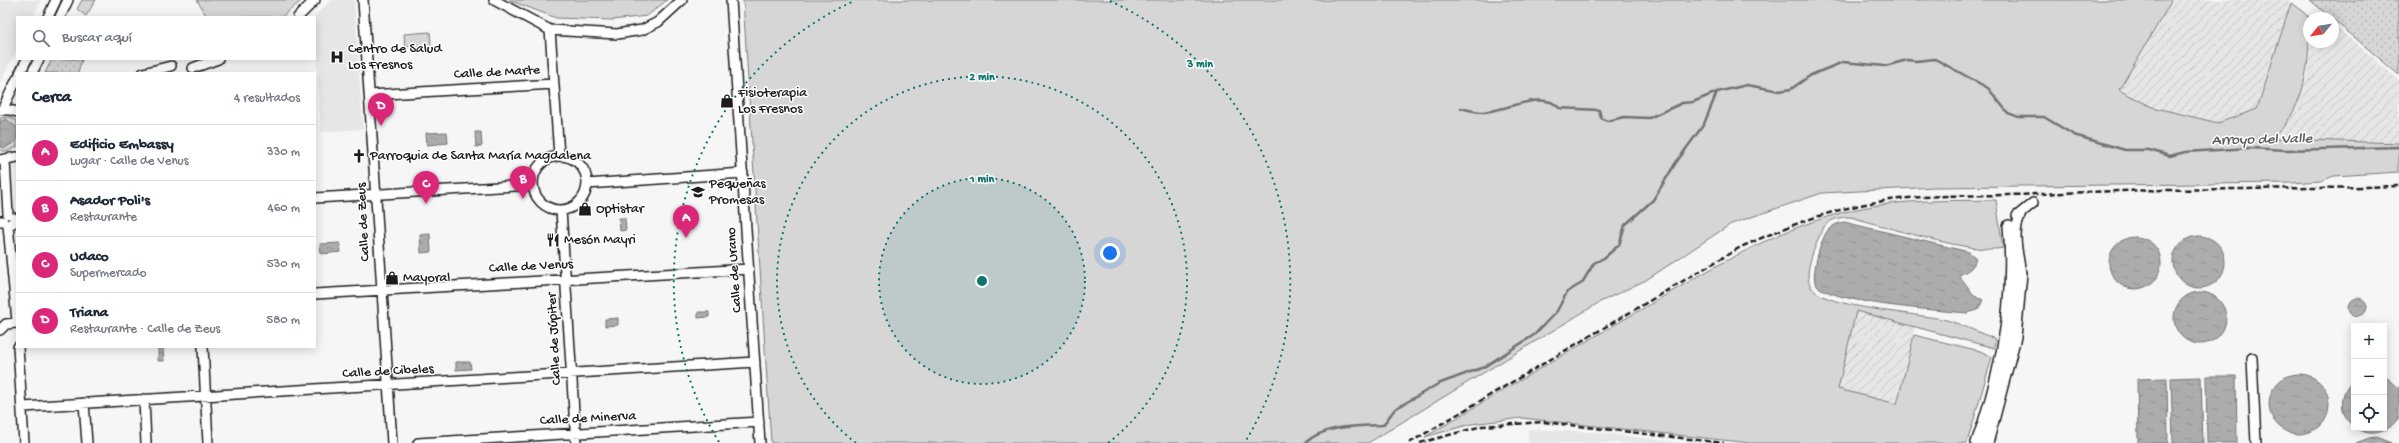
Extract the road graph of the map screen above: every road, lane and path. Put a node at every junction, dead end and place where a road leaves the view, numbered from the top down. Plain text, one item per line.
1 (56, 0) edge
2 (68, 0) edge
3 (315, 0) edge
4 (363, 0) edge
5 (494, 0) edge
6 (682, 0) edge
7 (731, 0) edge
8 (48, 16) edge
9 (60, 16) edge
10 (299, 16) edge
11 (550, 30) junction
12 (26, 60) edge
13 (38, 60) edge
14 (215, 60) edge
15 (173, 66) edge
16 (191, 67) edge
17 (20, 72) edge
18 (32, 72) edge
19 (147, 72) edge
20 (16, 81) edge
21 (554, 84) junction
22 (370, 95) junction
23 (1, 110) edge
24 (16, 112) edge
25 (559, 155) junction
26 (16, 157) edge
27 (2, 160) edge
28 (743, 173) junction
29 (587, 184) junction
30 (532, 185) junction
31 (377, 194) junction
32 (316, 198) edge
33 (2033, 203) dead end
34 (561, 210) junction
35 (2022, 212) junction
36 (8, 219) edge
37 (2009, 226) joint
38 (749, 269) junction
39 (2021, 273) joint
40 (566, 279) junction
41 (383, 290) junction
42 (316, 294) edge
43 (16, 303) edge
44 (16, 322) edge
45 (0, 330) edge
46 (18, 348) edge
47 (202, 348) edge
48 (2252, 358) dead end
49 (755, 362) junction
50 (571, 374) junction
51 (389, 386) junction
52 (205, 396) junction
53 (144, 399) junction
54 (84, 403) junction
55 (23, 407) junction
56 (759, 422) junction
57 (576, 438) edge
58 (24, 443) edge
59 (87, 443) edge
60 (146, 443) edge
61 (208, 443) edge
62 (392, 443) edge
63 (418, 443) edge
64 (760, 443) edge
65 (1977, 443) edge
66 (1987, 443) edge
67 (2256, 443) edge

1 - 8 street
2 - 9 street
3 - 10 street
4 - 22 street, Calle de Zeus
5 - 11 street
6 - 11 street
7 - 28 street, Calle de Urano
11 - 21 street
12 - 17 street
13 - 18 street
14 - 16 street
15 - 19 street
20 - 23 street
21 - 22 street, Calle de Marte
21 - 25 street
22 - 31 street, Calle de Zeus
23 - 24 street
25 - 29 street
25 - 30 street
26 - 27 street
27 - 36 street
28 - 29 street
28 - 38 street, Calle de Urano
29 - 34 street
30 - 31 street
30 - 34 street
31 - 32 street
31 - 41 street, Calle de Zeus
33 - 35 street
34 - 40 street, Calle de Júpiter
35 - 37 street
35 - 39 street
36 - 43 street
37 - 65 main road
38 - 40 street, Calle de Venus
38 - 49 street, Calle de Urano
39 - 66 main road
40 - 41 street, Calle de Venus
40 - 50 street, Calle de Júpiter
41 - 42 street, Calle de Venus
41 - 51 street, Calle de Zeus
44 - 45 street
46 - 55 street
47 - 52 street
48 - 67 street
49 - 50 street, Calle de Cibeles
49 - 56 street, Calle de Urano
50 - 51 street, Calle de Cibeles
50 - 57 street, Calle de Júpiter
51 - 52 street, Calle de Cibeles
51 - 62 street, Calle de Zeus
52 - 53 street, Calle de Cibeles
52 - 61 street
53 - 54 street, Calle de Cibeles
53 - 60 street
54 - 55 street, Calle de Cibeles
54 - 59 street
55 - 58 street
56 - 57 street, Calle de Minerva
56 - 64 street, Calle de Urano
57 - 63 street, Calle de Minerva

